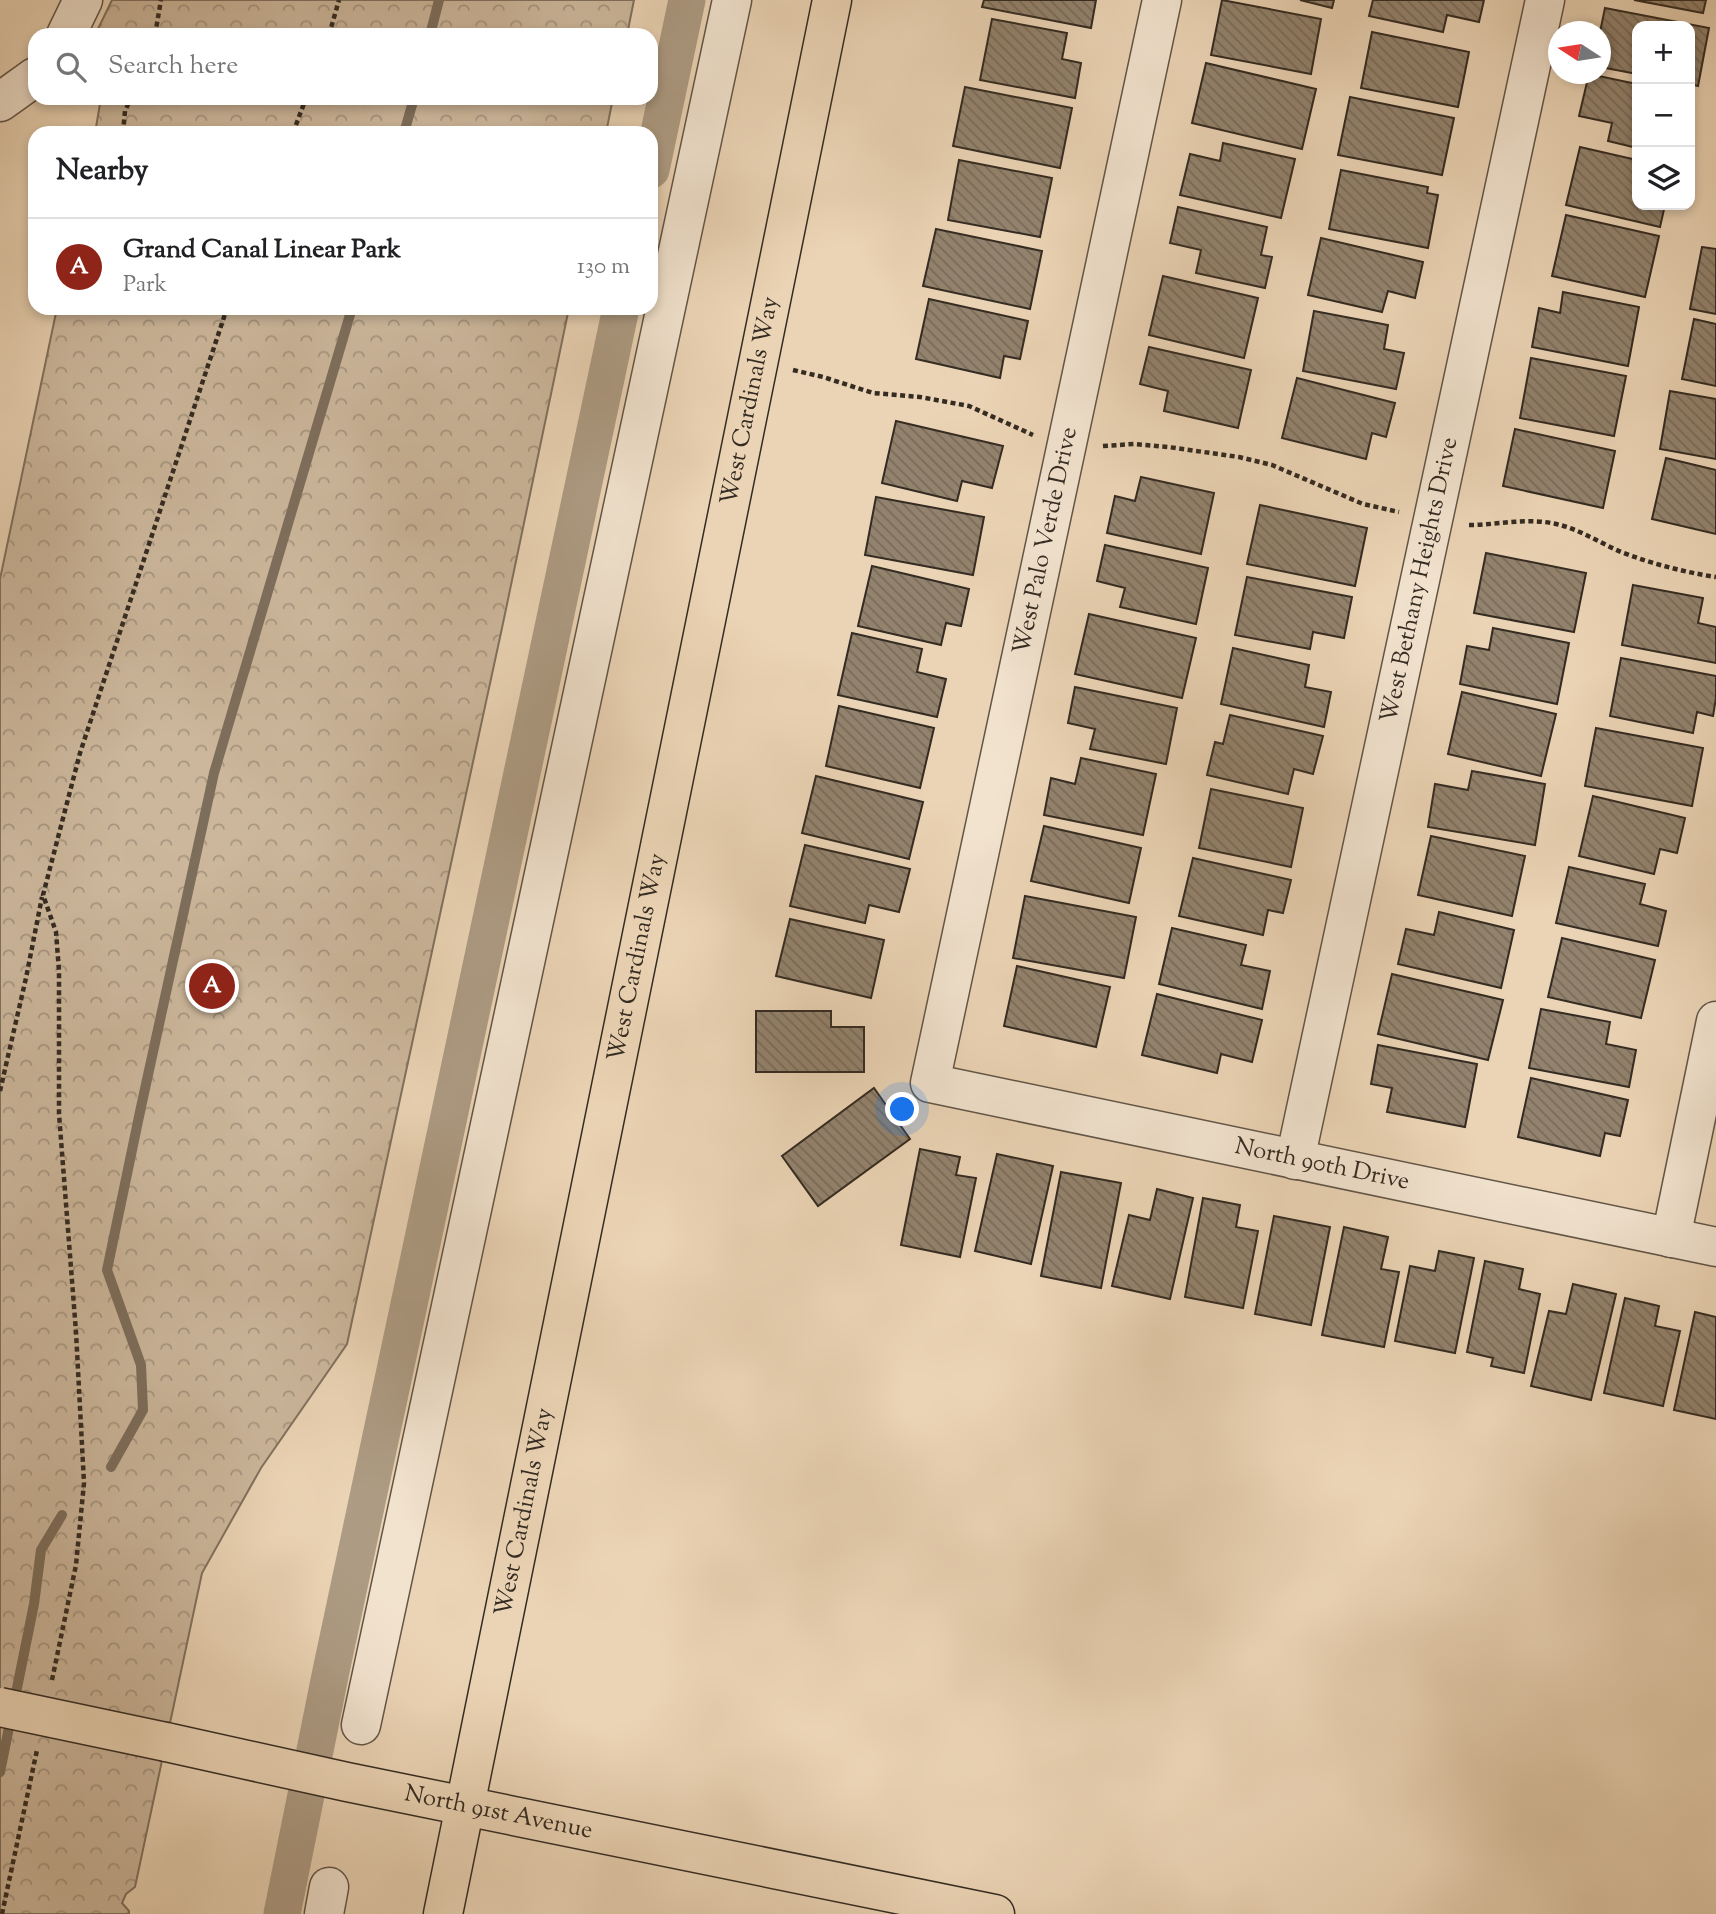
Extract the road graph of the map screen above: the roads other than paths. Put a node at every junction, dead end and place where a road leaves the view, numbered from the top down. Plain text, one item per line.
1 (83, 0) edge
2 (732, 0) edge
3 (832, 0) edge
4 (1162, 0) edge
5 (1545, 0) edge
6 (69, 28) edge
7 (28, 82) edge
8 (0, 102) edge
9 (1716, 1021) edge
10 (930, 1083) joint
11 (1295, 1160) junction
12 (1671, 1238) junction
13 (1716, 1247) edge
14 (0, 1707) edge
15 (361, 1725) dead end
16 (465, 1805) junction
17 (443, 1914) edge
18 (995, 1914) edge

1 - 6 street
2 - 15 street
3 - 16 main road, West Cardinals Way
4 - 10 street, West Palo Verde Drive
5 - 11 street, West Bethany Heights Drive
7 - 8 street
9 - 12 street
10 - 11 street, North 90th Drive
11 - 12 street, North 90th Drive
12 - 13 street, North 90th Drive
14 - 16 main road, North 91st Avenue, bridge
16 - 17 main road, West Cardinals Way
16 - 18 main road, North 91st Avenue

